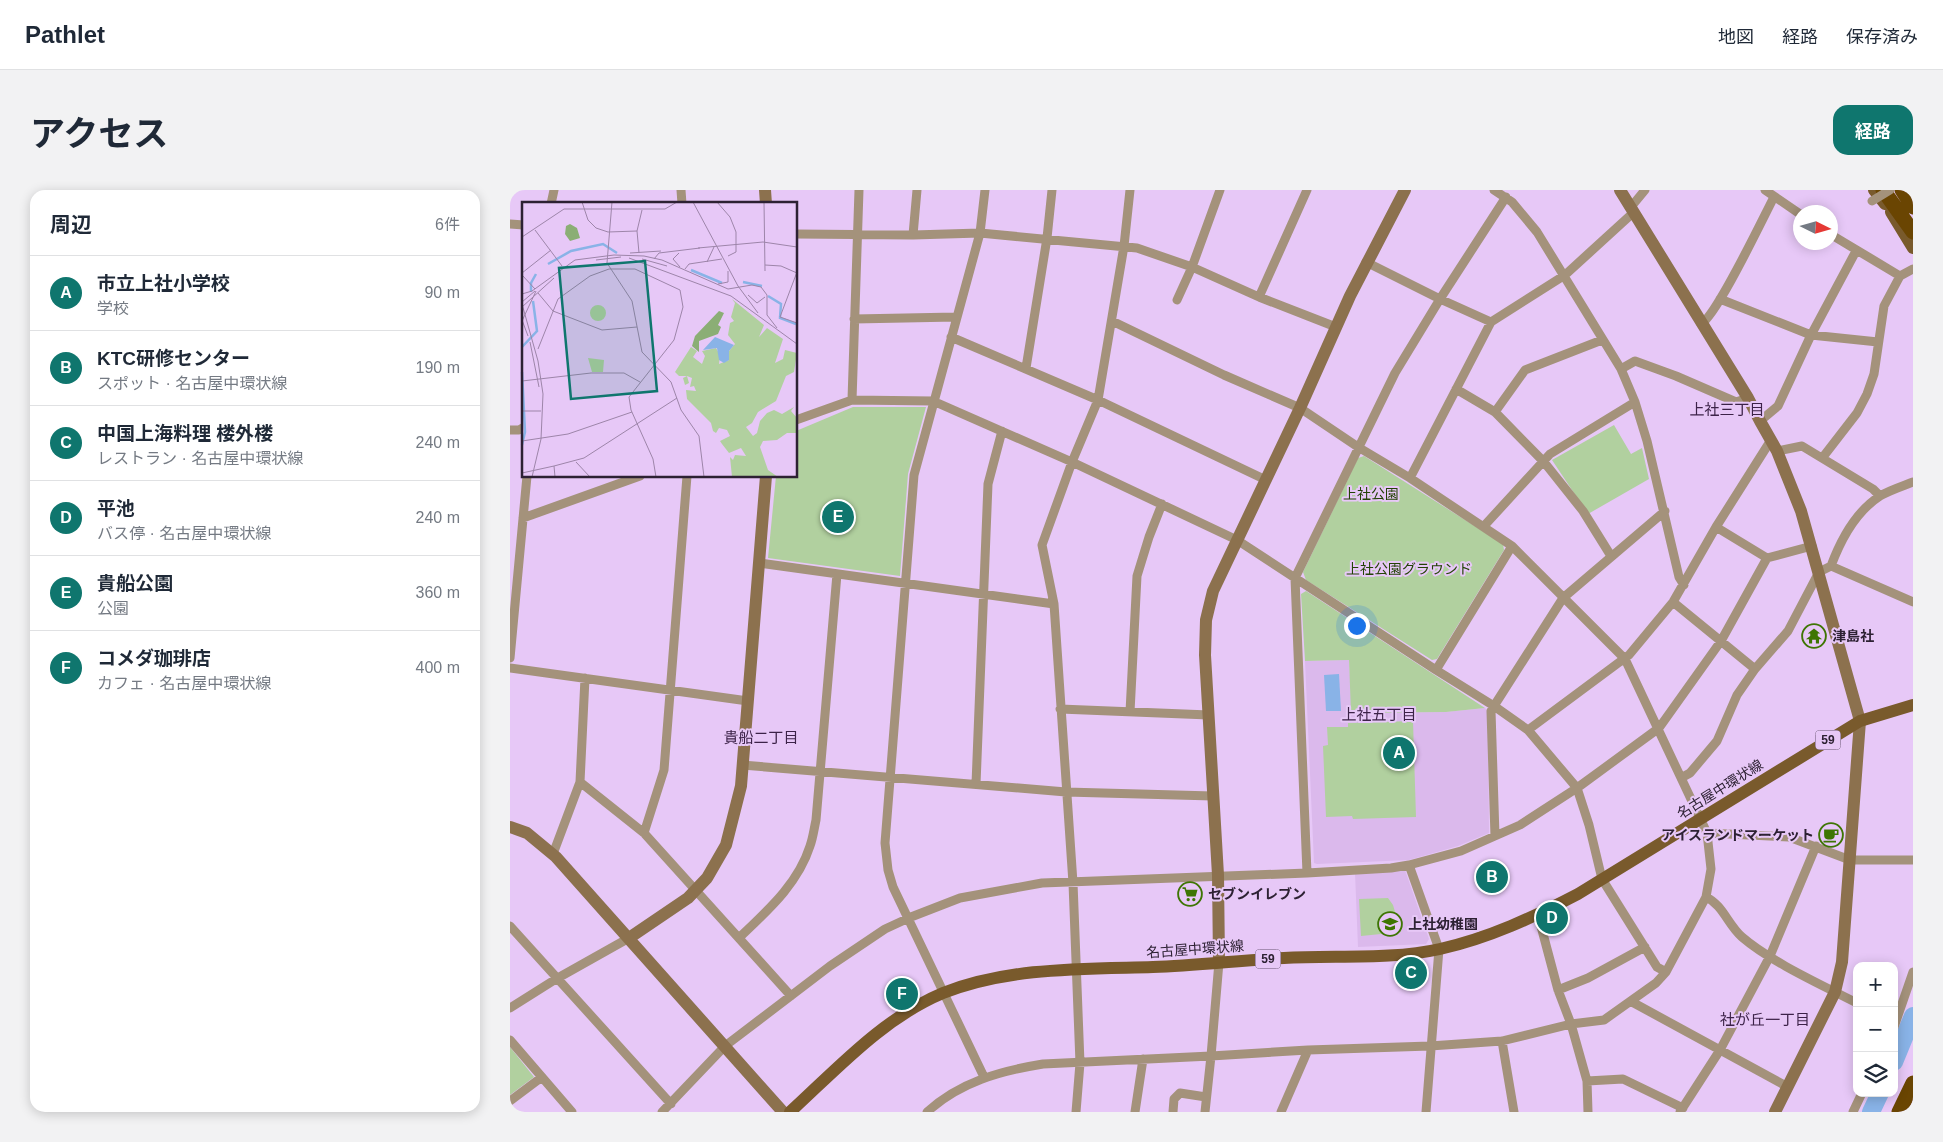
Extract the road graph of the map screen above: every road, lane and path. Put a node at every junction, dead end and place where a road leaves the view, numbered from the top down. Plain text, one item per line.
1 (859, 190) edge
2 (917, 190) edge
3 (985, 190) edge
4 (1052, 190) edge
5 (1130, 190) edge
6 (1220, 190) edge
7 (1306, 190) edge
8 (1405, 190) edge
9 (1494, 190) edge
10 (1620, 190) edge
11 (1645, 190) edge
12 (1764, 190) edge
13 (1890, 190) edge
14 (1902, 190) edge
15 (1875, 194) edge
16 (1506, 197) junction
17 (1774, 197) junction
18 (1884, 197) edge
19 (1913, 207) edge
20 (1793, 209) edge
21 (1632, 210) junction
22 (1913, 232) edge
23 (980, 233) junction
24 (798, 234) edge
25 (858, 234) junction
26 (913, 235) junction
27 (1047, 238) junction
28 (1838, 239) edge
29 (1124, 246) junction
30 (1913, 248) edge
31 (1856, 251) junction
32 (1366, 262) junction
33 (1192, 267) junction
34 (1913, 270) edge
35 (1565, 275) junction
36 (1900, 276) junction
37 (1259, 297) junction
38 (1440, 299) junction
39 (1720, 299) junction
40 (1177, 300) dead end
41 (956, 317) junction
42 (854, 319) junction
43 (1112, 321) junction
44 (1491, 322) junction
45 (1701, 324) junction
46 (1336, 327) junction
47 (1811, 335) junction
48 (951, 337) junction
49 (1602, 340) junction
50 (1878, 342) junction
51 (1026, 368) junction
52 (1621, 370) junction
53 (1456, 389) junction
54 (1748, 398) junction
55 (852, 400) junction
56 (1098, 400) junction
57 (933, 401) junction
58 (1635, 402) junction
59 (1300, 408) junction
60 (1496, 412) junction
61 (798, 419) edge
62 (1760, 422) junction
63 (1002, 431) junction
64 (1774, 446) junction
65 (1358, 447) junction
66 (1822, 457) junction
67 (1072, 462) junction
68 (1544, 462) junction
69 (527, 478) edge
70 (634, 478) edge
71 (687, 478) edge
72 (766, 478) edge
73 (1410, 478) junction
74 (1266, 480) junction
75 (1913, 482) edge
76 (1880, 496) junction
77 (1162, 504) junction
78 (1664, 512) junction
79 (523, 518) junction
80 (1484, 526) junction
81 (1716, 527) junction
82 (1237, 540) junction
83 (1512, 546) junction
84 (1812, 546) junction
85 (1611, 556) junction
86 (1767, 558) junction
87 (759, 563) junction
88 (1831, 566) junction
89 (1819, 572) junction
90 (837, 574) junction
91 (1294, 578) junction
92 (904, 584) junction
93 (1684, 585) junction
94 (983, 595) junction
95 (1564, 598) junction
96 (1673, 602) junction
97 (1913, 602) edge
98 (1054, 604) junction
99 (1721, 641) junction
100 (510, 658) edge
101 (1625, 659) junction
102 (510, 668) edge
103 (1755, 669) junction
104 (1436, 670) junction
105 (586, 678) junction
106 (670, 690) junction
107 (748, 700) junction
108 (1913, 705) edge
109 (1494, 706) junction
110 (1060, 709) junction
111 (1130, 712) junction
112 (1208, 715) junction
113 (1860, 721) junction
114 (1659, 728) junction
115 (1528, 730) junction
116 (742, 765) junction
117 (820, 771) junction
118 (890, 777) junction
119 (1681, 778) junction
120 (580, 782) junction
121 (976, 784) junction
122 (1576, 788) junction
123 (1066, 792) junction
124 (1214, 796) junction
125 (1701, 818) junction
126 (510, 827) edge
127 (644, 833) junction
128 (1708, 833) junction
129 (1495, 836) junction
130 (1816, 846) junction
131 (554, 854) junction
132 (1850, 860) junction
133 (1913, 860) edge
134 (1409, 865) junction
135 (1307, 873) junction
136 (1218, 876) junction
137 (1602, 879) junction
138 (1072, 883) junction
139 (695, 890) junction
140 (1706, 897) junction
141 (1538, 915) junction
142 (909, 918) junction
143 (510, 926) edge
144 (630, 938) junction
145 (740, 938) junction
146 (1645, 947) junction
147 (1439, 949) junction
148 (1770, 956) junction
149 (1219, 962) junction
150 (1077, 970) junction
151 (1666, 972) junction
152 (1913, 972) edge
153 (556, 979) junction
154 (1558, 990) junction
155 (1835, 992) junction
156 (943, 994) junction
157 (791, 996) junction
158 (1853, 1001) edge
159 (1632, 1002) junction
160 (510, 1008) edge
161 (1898, 1015) edge
162 (1571, 1024) junction
163 (510, 1040) edge
164 (1502, 1041) junction
165 (725, 1046) junction
166 (1430, 1046) junction
167 (1308, 1050) junction
168 (1720, 1050) junction
169 (1211, 1056) junction
170 (1143, 1060) junction
171 (1080, 1063) junction
172 (542, 1077) junction
173 (984, 1077) junction
174 (1588, 1081) junction
175 (1913, 1083) edge
176 (1788, 1088) junction
177 (1206, 1097) junction
178 (1860, 1097) edge
179 (510, 1101) edge
180 (670, 1104) junction
181 (1681, 1110) edge
182 (572, 1112) edge
183 (662, 1112) edge
184 (783, 1112) edge
185 (790, 1112) edge
186 (928, 1112) edge
187 (1076, 1112) edge
188 (1135, 1112) edge
189 (1173, 1112) edge
190 (1205, 1112) edge
191 (1281, 1112) edge
192 (1426, 1112) edge
193 (1514, 1112) edge
194 (1588, 1112) edge
195 (1775, 1112) edge
196 (1853, 1112) edge
197 (1899, 1112) edge

1 - 25 street
2 - 26 street
3 - 23 street
4 - 27 street
5 - 29 street
6 - 33 street
7 - 37 street
8 - 32 street
9 - 16 street
10 - 21 street
11 - 21 street
12 - 17 street
13 - 15 street, bridge
14 - 19 highway
15 - 18 main road
16 - 35 street
16 - 38 street
17 - 20 street
17 - 39 street
18 - 22 highway
18 - 30 main road
21 - 35 street
21 - 45 street
23 - 26 street
23 - 27 street
23 - 41 street
24 - 25 street
25 - 26 street
25 - 42 street
27 - 29 street
27 - 51 street
28 - 31 street
29 - 33 street
29 - 43 street
31 - 36 street
31 - 47 street
32 - 38 street
32 - 46 street
33 - 37 street
33 - 40 street
34 - 36 street
35 - 44 street
35 - 49 street
36 - 50 street
37 - 46 street
38 - 44 street
38 - 65 street
39 - 45 street
39 - 47 street
41 - 42 street
41 - 48 street
42 - 55 street
43 - 56 street
43 - 59 street
44 - 53 street
45 - 54 street
46 - 59 street
47 - 50 street
47 - 62 street
48 - 51 street
48 - 57 street
49 - 52 street
49 - 60 street
50 - 66 street
51 - 56 street
52 - 54 street
52 - 58 street
53 - 60 street
53 - 73 street
54 - 62 street
55 - 57 street
55 - 61 street
56 - 67 street
56 - 74 street
57 - 63 street
57 - 92 street
58 - 68 street
58 - 78 street
59 - 65 street
59 - 74 street
60 - 68 street
62 - 64 street
63 - 67 street
63 - 94 street
64 - 66 street
64 - 81 street
64 - 84 street
65 - 73 street
65 - 91 street
66 - 76 street
67 - 77 street
67 - 98 street
68 - 80 street
68 - 85 street
69 - 79 street
70 - 79 street
71 - 106 street
72 - 87 street
73 - 80 street
74 - 82 street
75 - 76 street
76 - 88 street
77 - 82 street
77 - 111 street
78 - 85 street
78 - 93 street
79 - 100 street
80 - 83 street
81 - 86 street
81 - 93 street
82 - 91 street
82 - 112 street
83 - 95 street
83 - 104 street
84 - 86 street
84 - 89 street
85 - 95 street
86 - 99 street
87 - 90 street
87 - 107 street
88 - 89 street
88 - 97 street
89 - 103 street
89 - 113 street
90 - 92 street
90 - 117 street
91 - 104 street
91 - 135 street
92 - 94 street
92 - 118 street
93 - 96 street
94 - 98 street
94 - 121 street
95 - 101 street
95 - 109 street
96 - 99 street
96 - 101 street
98 - 110 street
99 - 103 street
99 - 114 street
101 - 114 street
101 - 115 street
102 - 105 street
103 - 119 street
104 - 109 street
105 - 106 street
105 - 120 street
106 - 107 street
106 - 127 street
107 - 116 street
108 - 113 main road, 名古屋中環状線 / 59
109 - 115 street
109 - 129 street
110 - 111 street
110 - 123 street
111 - 112 street
112 - 124 street
113 - 125 main road, 名古屋中環状線 / 59
113 - 132 street
114 - 119 street
114 - 122 street
115 - 122 street
116 - 117 street
116 - 139 street
117 - 118 street
117 - 145 street
118 - 121 street
118 - 142 street
119 - 125 street
120 - 127 street
120 - 131 street
121 - 123 street
122 - 129 street
122 - 137 street
123 - 124 street
123 - 138 street
124 - 136 street
125 - 128 street
125 - 137 main road, 名古屋中環状線 / 59
126 - 131 street
127 - 139 street
128 - 130 street
128 - 140 street
129 - 134 street
130 - 132 street
130 - 148 street
131 - 144 street
132 - 133 street
132 - 155 street
134 - 135 street
134 - 147 street
135 - 136 street
136 - 138 street
136 - 149 street
137 - 141 main road, 名古屋中環状線 / 59
137 - 146 street
138 - 142 street
138 - 150 street
139 - 144 street
139 - 145 street
140 - 148 street
140 - 151 street
141 - 147 main road, 名古屋中環状線 / 59
141 - 154 street
142 - 156 street
142 - 157 street
143 - 153 street
144 - 153 street
144 - 165 street
145 - 157 street
146 - 151 street
146 - 154 street
147 - 149 main road, 名古屋中環状線 / 59
147 - 166 street
148 - 155 street
148 - 168 street
149 - 150 main road, 名古屋中環状線 / 59
149 - 169 street
150 - 156 main road, 名古屋中環状線 / 59
150 - 171 street
151 - 159 street
152 - 161 street
153 - 160 street
153 - 180 street
154 - 162 street
155 - 158 street
155 - 176 street
156 - 173 street
156 - 185 main road, 名古屋中環状線 / 59
157 - 165 street
159 - 162 street
159 - 168 street
162 - 164 street
162 - 174 street
163 - 172 street
164 - 166 street
164 - 193 street
165 - 180 street
165 - 184 street
166 - 167 street
166 - 192 street
167 - 169 street
167 - 191 street
168 - 176 street
168 - 181 street
169 - 170 street
169 - 177 street
170 - 171 street
170 - 188 street
171 - 173 street
171 - 187 street
172 - 179 street
172 - 182 street
173 - 186 street
174 - 181 street
174 - 194 street
175 - 197 highway
176 - 195 street
177 - 189 street
177 - 190 street
178 - 196 street
180 - 183 street

